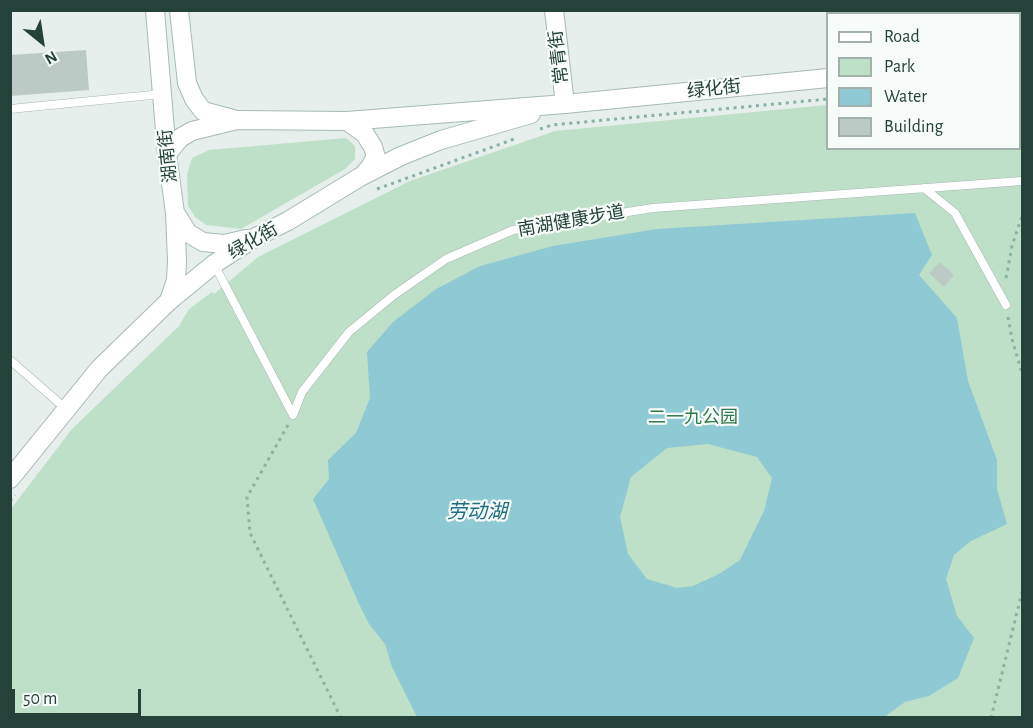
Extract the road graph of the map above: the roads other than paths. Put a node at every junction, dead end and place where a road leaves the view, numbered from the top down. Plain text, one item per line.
1 (155, 10) edge
2 (179, 10) edge
3 (554, 10) edge
4 (826, 78) edge
5 (162, 94) junction
6 (565, 104) junction
7 (10, 108) edge
8 (237, 120) junction
9 (347, 121) junction
10 (167, 154) junction
11 (360, 177) junction
12 (1023, 181) edge
13 (924, 188) junction
14 (175, 213) junction
15 (256, 237) junction
16 (214, 264) junction
17 (169, 301) junction
18 (1006, 305) dead end
19 (10, 360) edge
20 (66, 409) junction
21 (14, 486) edge

1 - 5 main road, 湖南街
2 - 8 main road
3 - 6 main road, 常青街
4 - 6 main road, 绿化街
5 - 7 lane
5 - 10 main road, 湖南街
6 - 9 main road, 绿化街
6 - 11 main road, 绿化街
8 - 9 main road, 绿化街
8 - 10 main road, 绿化街
9 - 11 main road
10 - 14 main road, 湖南街
11 - 15 main road, 绿化街
12 - 13 lane, 南湖健康步道
13 - 16 lane, 南湖健康步道
13 - 18 lane
14 - 15 main road
14 - 17 main road, 湖南街
15 - 16 main road, 绿化街
16 - 17 main road, 绿化街
17 - 20 main road, 绿化街
19 - 20 lane
20 - 21 main road, 绿化街

